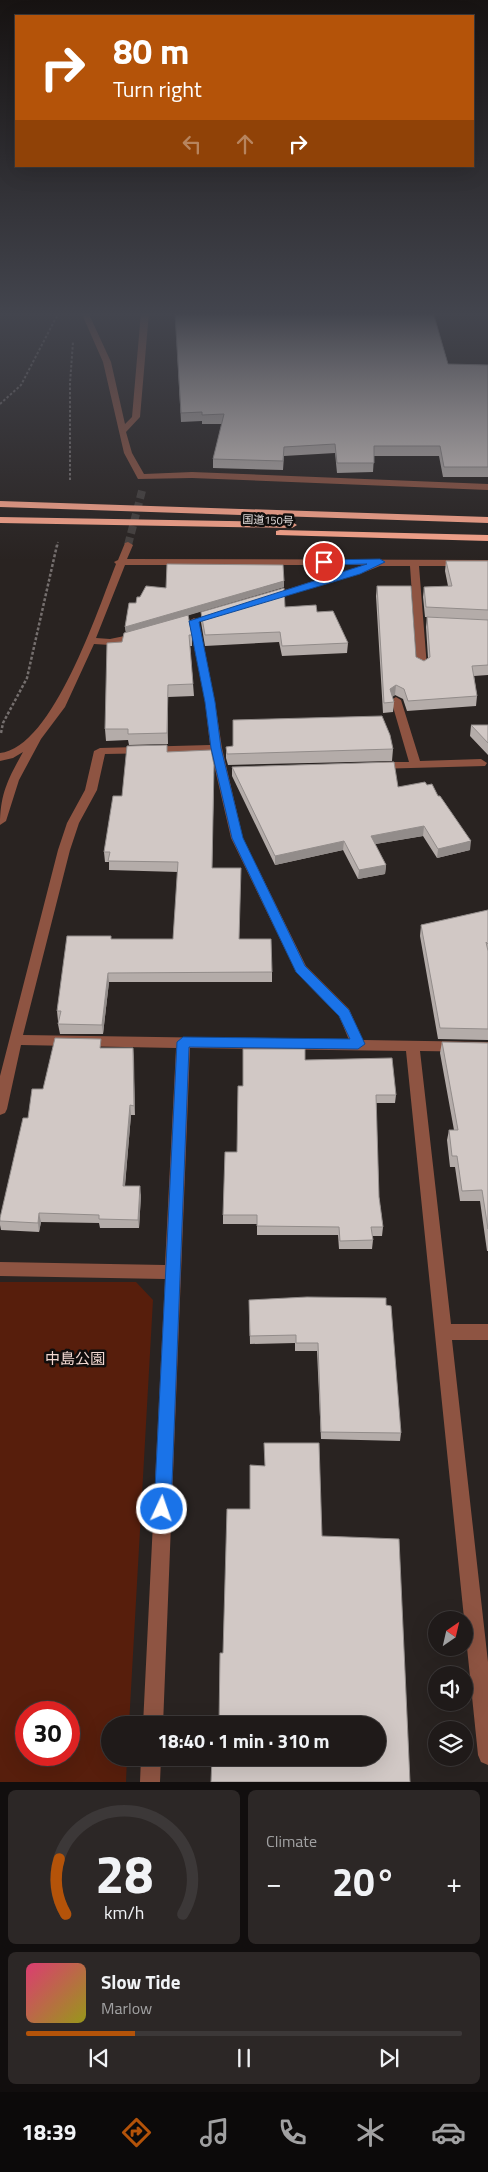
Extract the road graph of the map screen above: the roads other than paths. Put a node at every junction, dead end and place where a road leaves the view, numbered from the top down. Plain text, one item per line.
1 (115, 395) edge
2 (138, 395) edge
3 (123, 431) junction
4 (141, 476) junction
5 (143, 487) tunnel mouth
6 (488, 487) edge
7 (0, 504) edge
8 (52, 505) junction
9 (488, 511) edge
10 (0, 520) edge
11 (488, 520) edge
12 (46, 521) junction
13 (488, 528) edge
14 (488, 538) edge
15 (128, 545) tunnel mouth
16 (119, 562) junction
17 (380, 562) junction
18 (414, 562) junction
19 (488, 562) edge
20 (258, 602) edge
21 (195, 620) dead end
22 (153, 632) edge
23 (90, 641) junction
24 (422, 666) edge
25 (396, 700) edge
26 (36, 738) junction
27 (216, 748) junction
28 (0, 757) edge
29 (481, 763) dead end
30 (416, 765) junction
31 (368, 767) edge
32 (0, 822) edge
33 (15, 1040) junction
34 (183, 1042) junction
35 (358, 1044) junction
36 (414, 1047) junction
37 (488, 1047) edge
38 (0, 1109) edge
39 (0, 1269) edge
40 (173, 1272) junction
41 (444, 1332) junction
42 (488, 1332) edge
43 (152, 1716) edge
44 (488, 1755) edge
45 (151, 1766) edge
46 (150, 1782) edge

1 - 3 street
2 - 3 street
3 - 4 street
4 - 5 street
4 - 6 street
7 - 8 highway, 国道150号
8 - 9 highway, 国道150号
8 - 11 highway, 国道150号
10 - 12 highway, 国道150号
12 - 13 highway, 国道150号
12 - 14 highway, 国道150号
15 - 16 street
16 - 17 street
16 - 23 street
17 - 18 street
17 - 20 street
18 - 19 street
18 - 24 street
21 - 27 street
22 - 23 street
23 - 26 street
25 - 30 street
26 - 28 street
26 - 32 street
27 - 33 street
27 - 35 street
29 - 30 street
30 - 31 street
33 - 34 street
33 - 38 street
34 - 35 street
34 - 40 street
35 - 36 street
36 - 37 street
36 - 41 street
39 - 40 street
40 - 43 street
41 - 42 street
41 - 44 street
45 - 46 street

